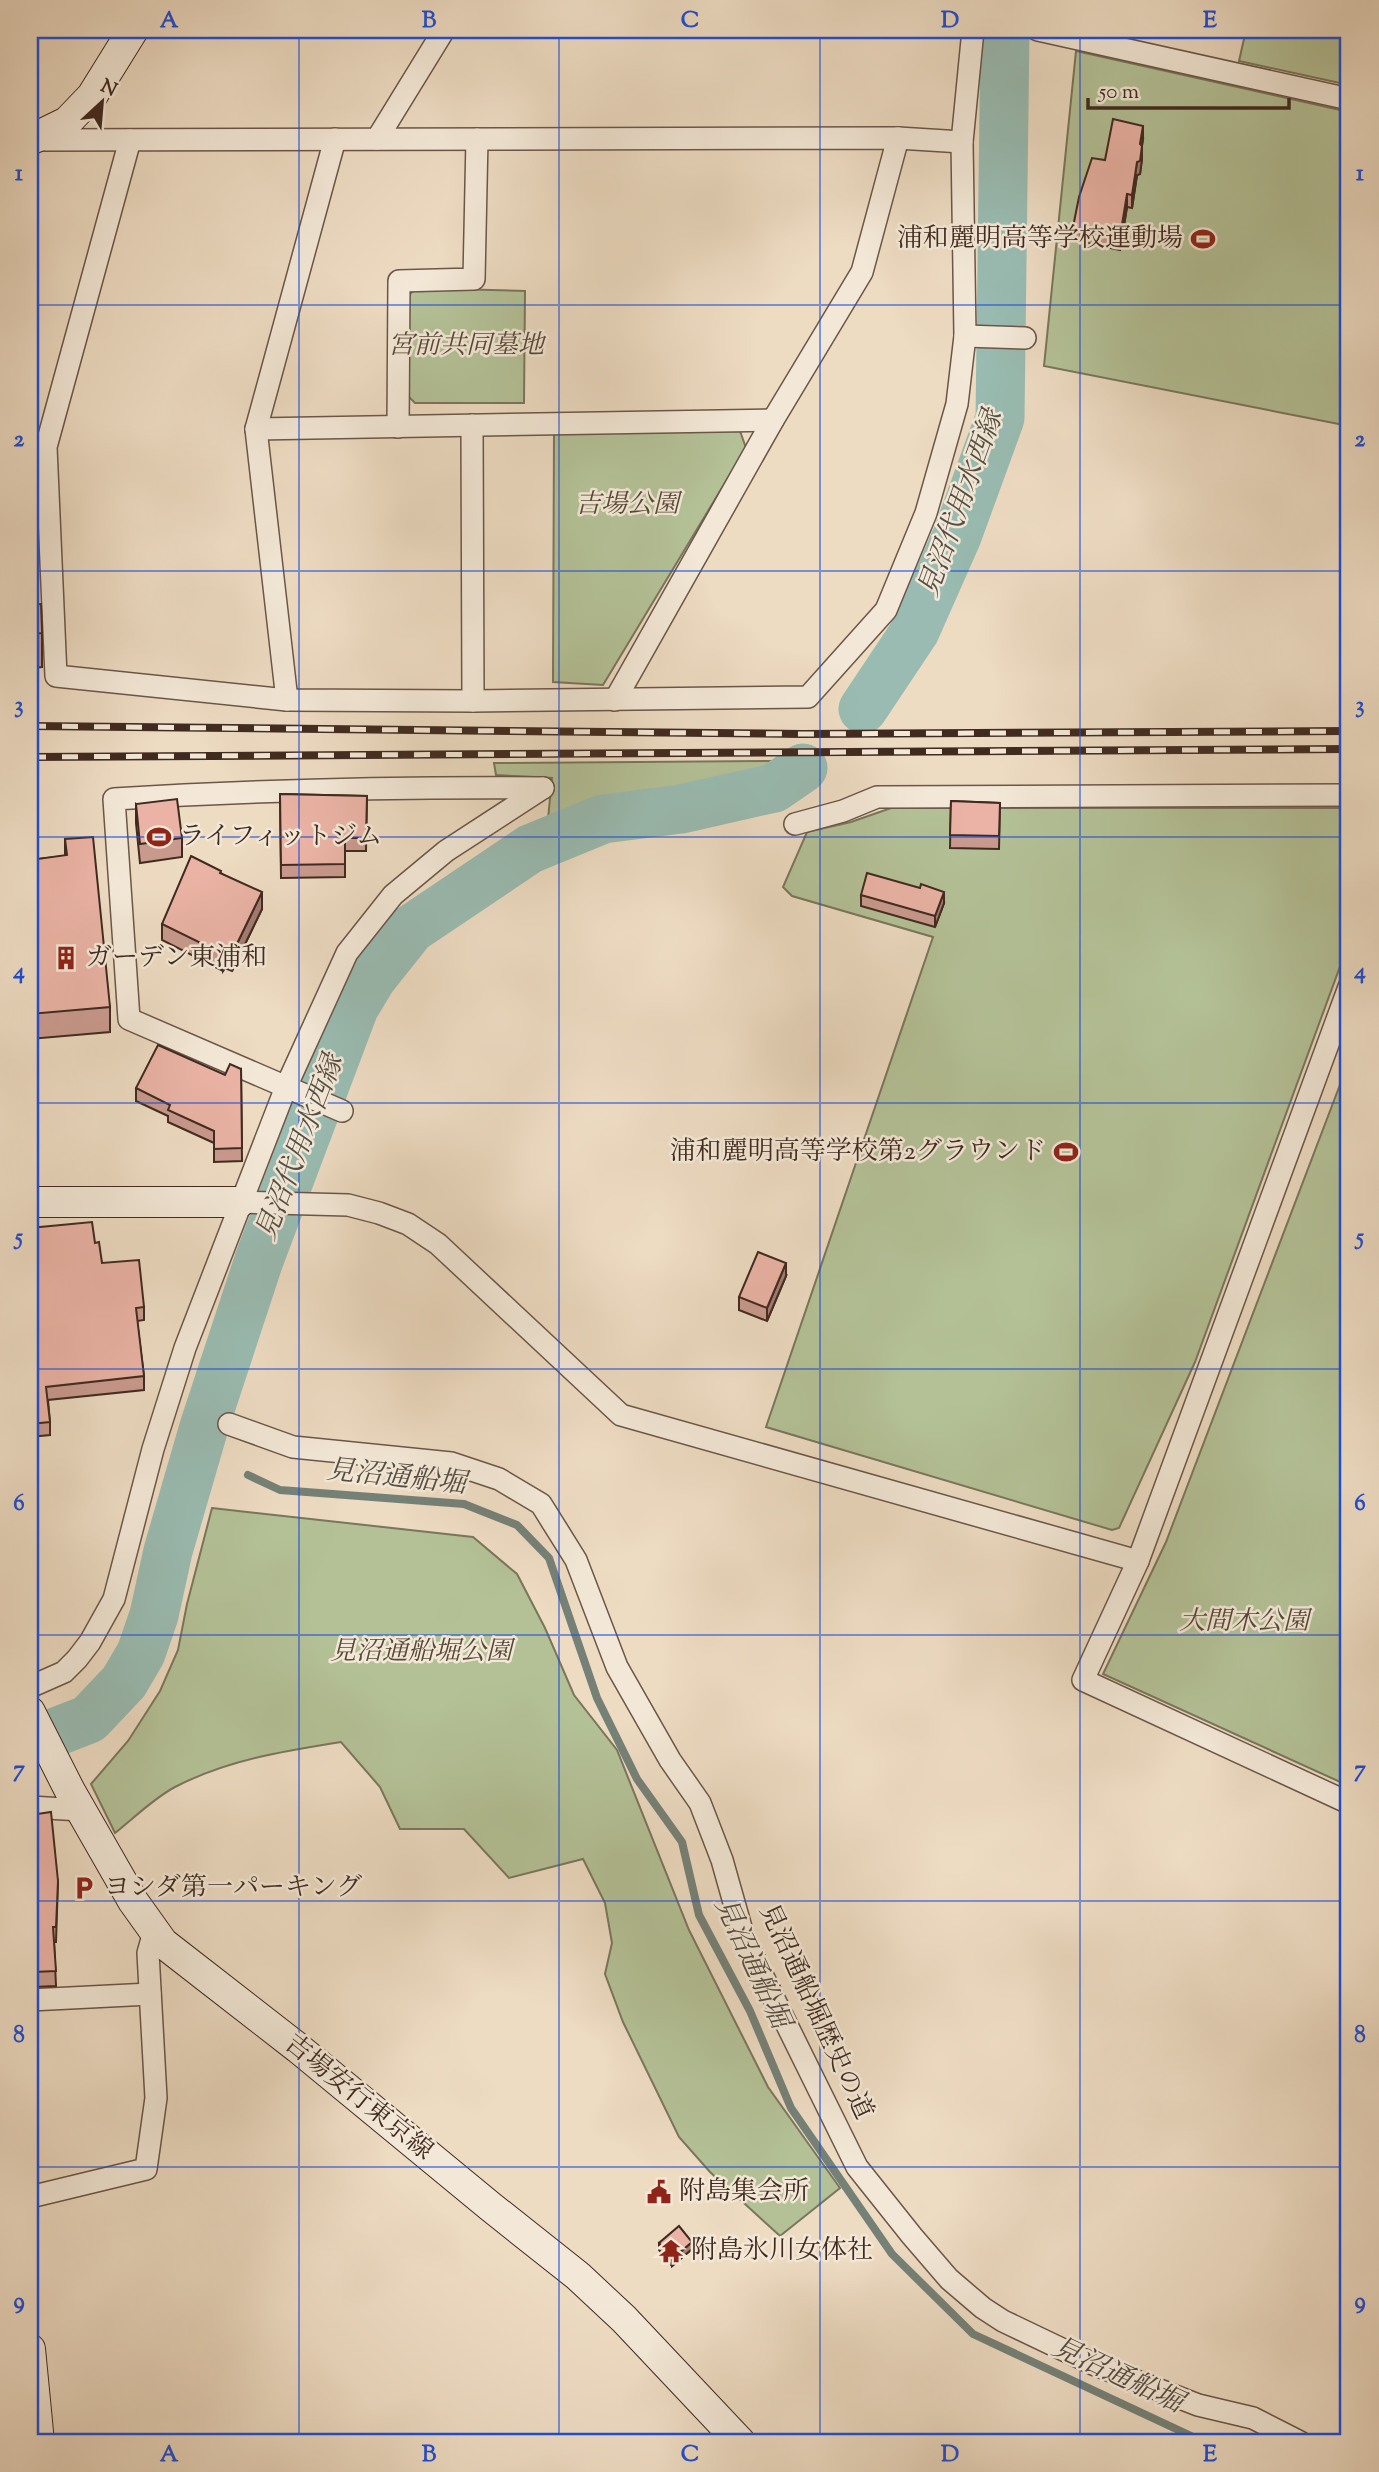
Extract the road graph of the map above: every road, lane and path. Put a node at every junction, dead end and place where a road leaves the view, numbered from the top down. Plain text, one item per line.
1 (134, 30) edge
2 (444, 30) edge
3 (973, 30) edge
4 (1038, 30) edge
5 (1349, 99) edge
6 (898, 138) junction
7 (335, 139) junction
8 (377, 139) junction
9 (477, 139) junction
10 (30, 140) edge
11 (130, 140) junction
12 (962, 142) junction
13 (965, 336) junction
14 (1025, 338) dead end
15 (773, 420) junction
16 (472, 425) junction
17 (398, 427) junction
18 (257, 429) junction
19 (287, 700) junction
20 (615, 700) junction
21 (473, 701) junction
22 (1349, 795) edge
23 (795, 824) dead end
24 (1349, 987) edge
25 (286, 1087) junction
26 (342, 1111) dead end
27 (30, 1202) edge
28 (240, 1202) junction
29 (229, 1424) dead end
30 (1138, 1561) junction
31 (30, 1687) edge
32 (30, 1712) edge
33 (1349, 1803) edge
34 (30, 1807) edge
35 (81, 1810) junction
36 (154, 1932) junction
37 (150, 1994) junction
38 (30, 2000) edge
39 (30, 2197) edge
40 (30, 2349) edge
41 (39, 2442) edge
42 (740, 2442) edge
43 (1300, 2442) edge

1 - 10 main road
2 - 8 street
3 - 12 street
4 - 5 street
6 - 9 street
6 - 12 street
6 - 15 street
7 - 8 street
7 - 11 street
7 - 18 street
8 - 9 street
9 - 17 street
10 - 11 street
11 - 19 street
12 - 13 street
13 - 14 street
13 - 20 street
15 - 16 street
15 - 20 street
16 - 17 street
16 - 21 street
17 - 18 street
18 - 19 street
19 - 21 street
20 - 21 street
22 - 23 street
24 - 30 street
25 - 25 street
25 - 26 street
25 - 28 street
27 - 28 main road
28 - 30 street
28 - 31 street
29 - 43 street, 見沼通船堀歴史の道
30 - 33 street
32 - 35 main road, 吉場安行東京線
34 - 35 street
35 - 36 main road, 吉場安行東京線
36 - 37 street
36 - 42 main road, 吉場安行東京線
37 - 38 street
37 - 39 street
40 - 41 main road

